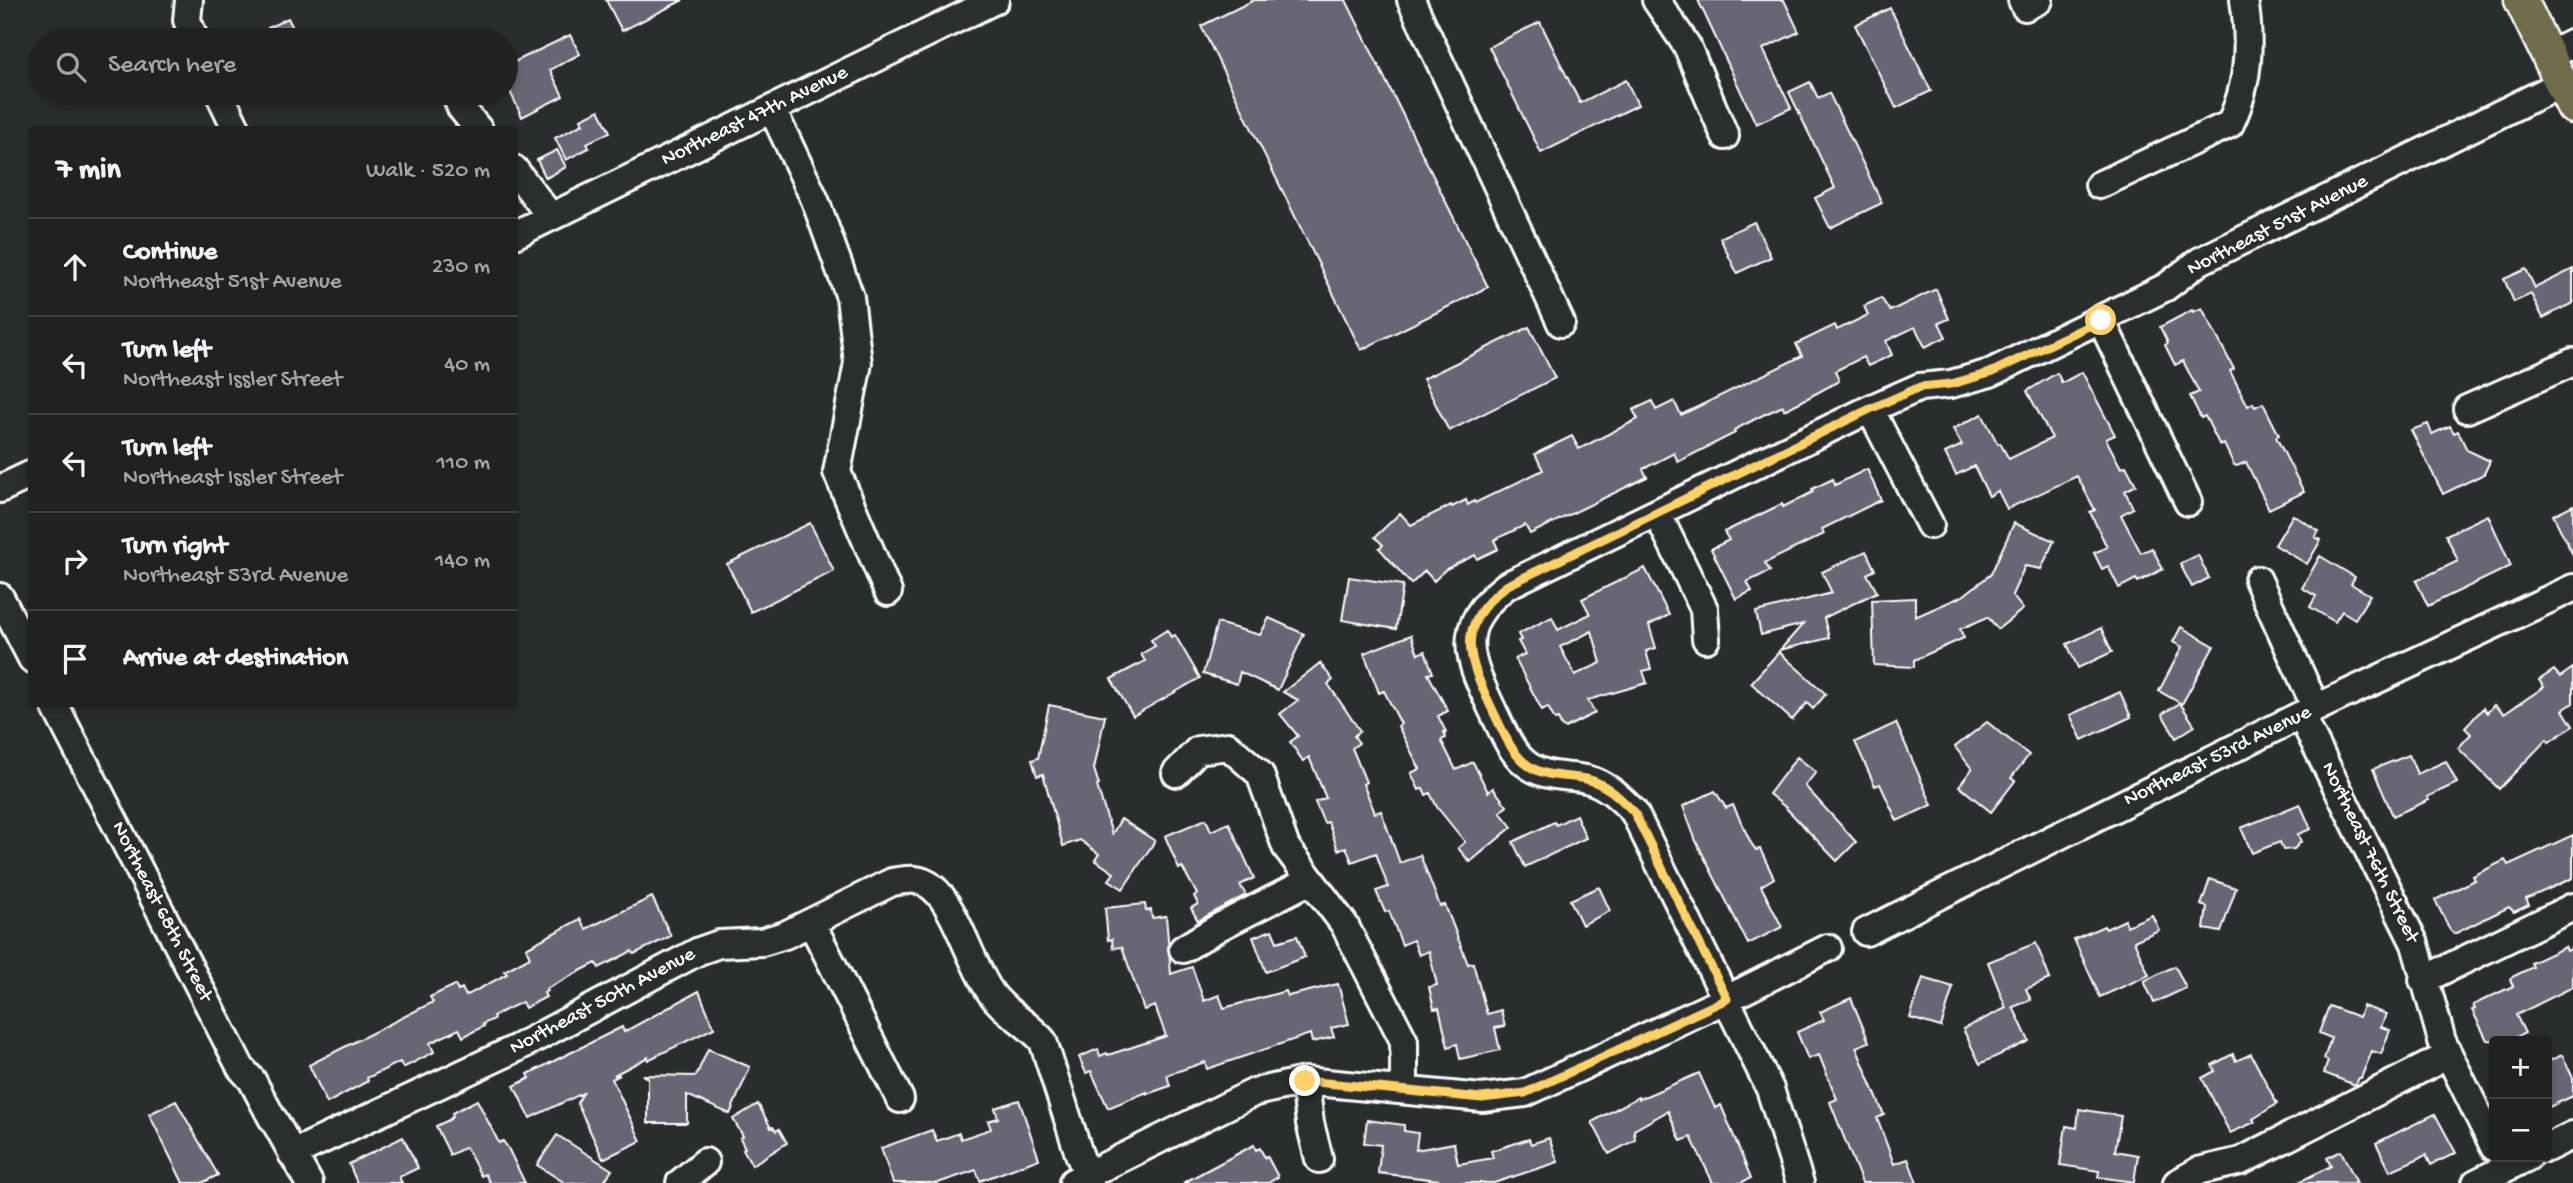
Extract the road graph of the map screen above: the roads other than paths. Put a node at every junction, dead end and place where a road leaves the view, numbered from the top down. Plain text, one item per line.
1 (189, 0) edge
2 (995, 0) edge
3 (1411, 0) edge
4 (1656, 0) edge
5 (2022, 0) edge
6 (2039, 0) edge
7 (2244, 0) edge
8 (2521, 0) edge
9 (190, 28) edge
10 (2560, 49) edge
11 (2567, 96) edge
12 (225, 105) edge
13 (460, 105) edge
14 (772, 109) junction
15 (235, 126) edge
16 (476, 126) edge
17 (1725, 136) dead end
18 (518, 176) edge
19 (2099, 185) dead end
20 (551, 217) junction
21 (518, 233) edge
22 (2101, 320) junction
23 (1561, 323) dead end
24 (2573, 362) edge
25 (1870, 409) junction
26 (2467, 409) dead end
27 (28, 475) edge
28 (2, 484) edge
29 (2188, 502) dead end
30 (1657, 513) junction
31 (1930, 525) dead end
32 (2258, 580) dead end
33 (2573, 588) edge
34 (888, 592) dead end
35 (0, 597) edge
36 (25, 630) edge
37 (1706, 639) dead end
38 (56, 707) edge
39 (2309, 711) junction
40 (1176, 773) dead end
41 (1311, 880) junction
42 (2573, 907) edge
43 (811, 922) junction
44 (1866, 932) dead end
45 (1828, 948) dead end
46 (1183, 949) dead end
47 (2423, 980) junction
48 (1727, 999) junction
49 (2449, 1055) junction
50 (1305, 1081) junction
51 (1404, 1090) junction
52 (900, 1099) dead end
53 (2573, 1135) edge
54 (2489, 1137) edge
55 (2552, 1146) edge
56 (292, 1154) junction
57 (1319, 1159) dead end
58 (705, 1162) dead end
59 (2495, 1162) edge
60 (1083, 1181) edge
61 (309, 1183) edge
62 (680, 1183) edge
63 (1800, 1183) edge
64 (2177, 1183) edge
65 (2476, 1183) edge

1 - 9 street
2 - 14 street, Northeast 47th Avenue
3 - 23 street
4 - 17 street
5 - 6 street
7 - 19 street
8 - 10 main road
10 - 11 main road
11 - 22 street, Northeast 51st Avenue
12 - 15 street
13 - 16 street
14 - 20 street, Northeast 47th Avenue
14 - 34 street
18 - 20 street
20 - 21 street, Northeast 47th Avenue
22 - 25 street, Northeast 51st Avenue
22 - 29 street
24 - 26 street
25 - 30 street, Northeast 51st Avenue
25 - 31 street
27 - 28 street
30 - 37 street
30 - 48 street, Northeast 51st Avenue
32 - 39 street, Northeast 76th Street
33 - 39 street, Northeast 53rd Avenue
35 - 36 street
38 - 56 street, Northeast 68th Street
39 - 44 street, Northeast 53rd Avenue
39 - 47 street, Northeast 76th Street
40 - 41 street
41 - 46 street
41 - 51 street
42 - 47 street
43 - 52 street
43 - 56 street, Northeast 50th Avenue
43 - 60 street, Northeast 50th Avenue
45 - 48 street
47 - 49 street, Northeast 76th Street
48 - 51 street
48 - 63 street
49 - 54 street, Northeast 76th Street
49 - 64 street
50 - 51 street
50 - 57 street
50 - 60 street
53 - 55 street
56 - 61 street, Northeast 68th Street
58 - 62 street
59 - 65 street

